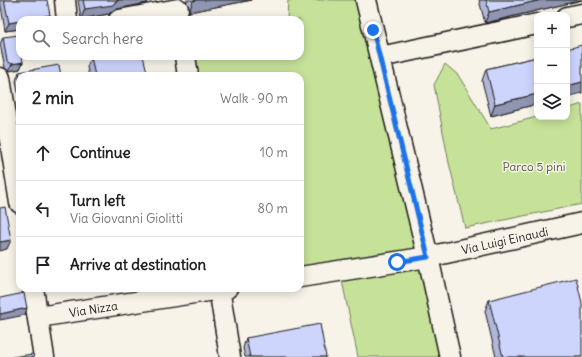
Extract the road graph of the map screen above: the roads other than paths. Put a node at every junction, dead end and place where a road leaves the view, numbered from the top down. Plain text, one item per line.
1 (65, 0) edge
2 (366, 0) edge
3 (178, 10) edge
4 (582, 14) edge
5 (67, 16) edge
6 (142, 16) edge
7 (570, 17) edge
8 (534, 25) edge
9 (380, 57) junction
10 (186, 60) edge
11 (187, 72) edge
12 (0, 78) edge
13 (16, 178) edge
14 (582, 224) edge
15 (428, 257) junction
16 (304, 276) edge
17 (35, 292) edge
18 (197, 292) edge
19 (222, 292) edge
20 (38, 318) junction
21 (44, 357) edge
22 (230, 357) edge
23 (450, 357) edge

1 - 5 street
2 - 9 street
3 - 6 street
4 - 7 street
8 - 9 street
9 - 15 street
10 - 11 street
12 - 13 street
14 - 15 street, Via Luigi Einaudi
15 - 16 street, Via Luigi Einaudi
15 - 23 street
17 - 20 street
18 - 20 street, Via Nizza
19 - 22 street
20 - 21 street

